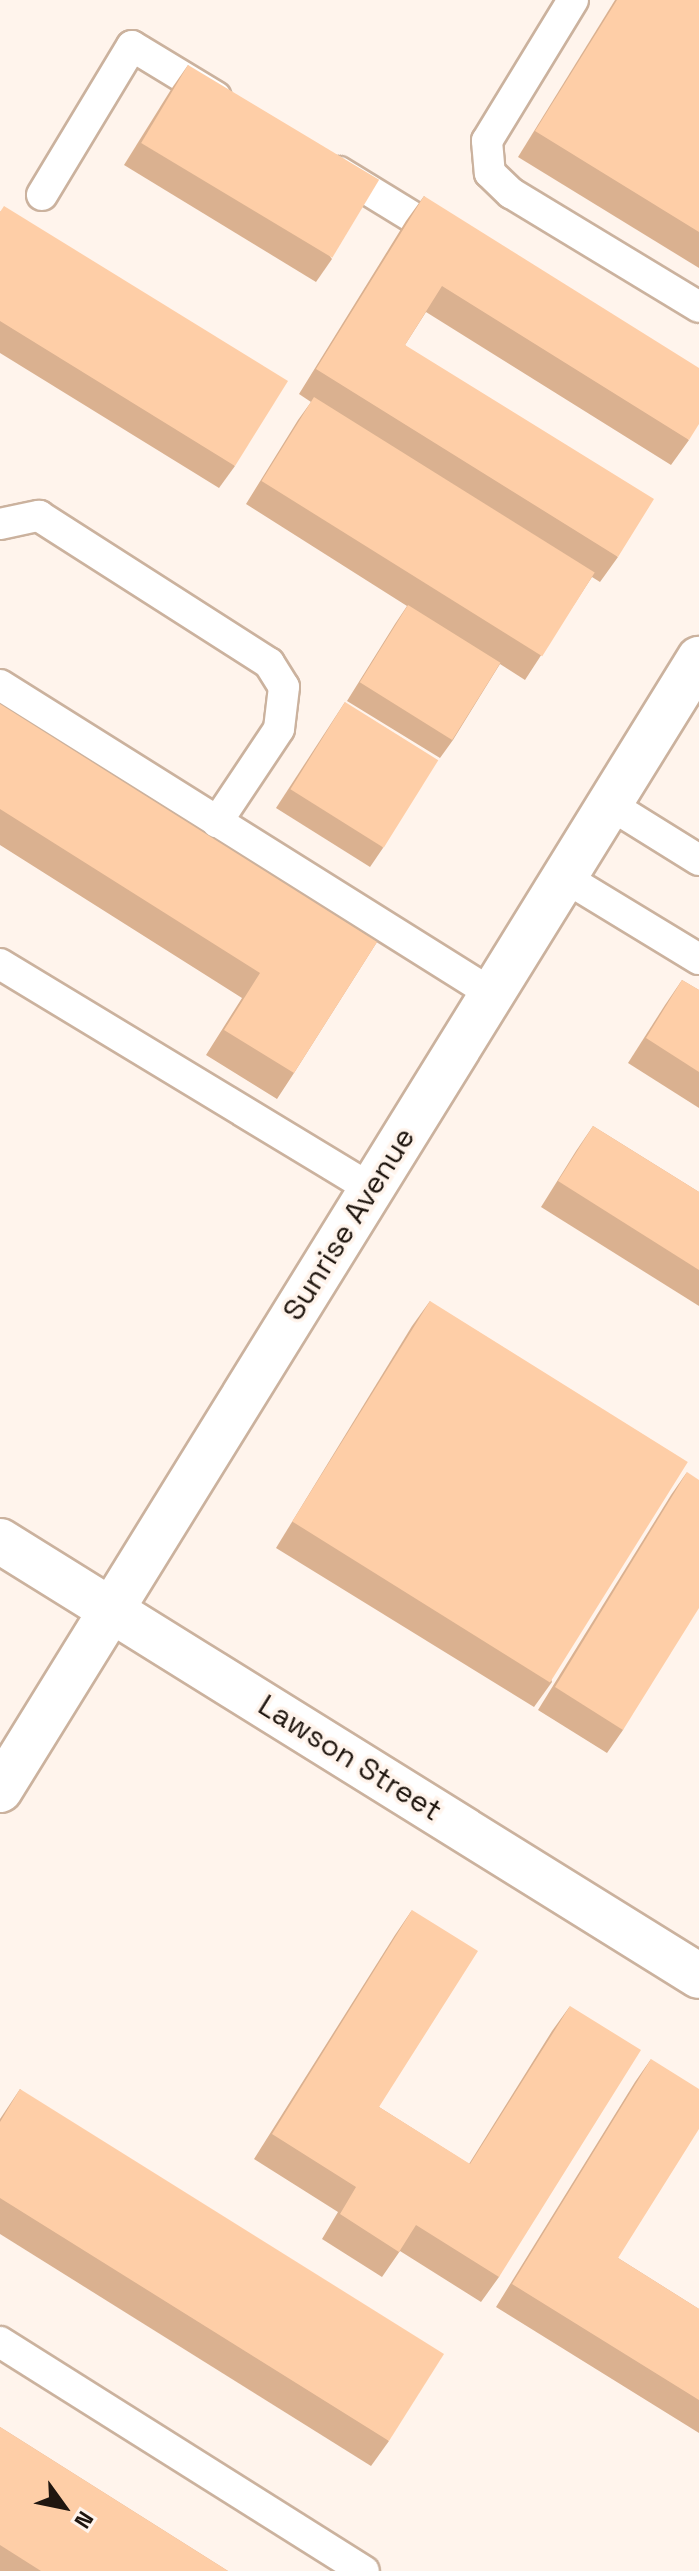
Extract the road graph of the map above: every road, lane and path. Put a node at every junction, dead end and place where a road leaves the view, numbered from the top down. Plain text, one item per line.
1 (573, 0) edge
2 (240, 112) edge
3 (308, 153) edge
4 (42, 195) dead end
5 (470, 252) edge
6 (699, 307) edge
7 (0, 524) edge
8 (699, 659) edge
9 (0, 685) edge
10 (609, 804) junction
11 (217, 822) junction
12 (699, 860) edge
13 (564, 877) junction
14 (699, 959) edge
15 (0, 964) edge
16 (491, 993) junction
17 (371, 1189) junction
18 (0, 1541) edge
19 (111, 1609) junction
20 (0, 1790) edge
21 (699, 1976) edge
22 (0, 2342) edge
23 (364, 2571) edge

1 - 6 lane
2 - 4 lane
3 - 5 lane
7 - 11 lane
8 - 10 street, Sunrise Avenue
9 - 11 lane
10 - 12 lane
10 - 13 street, Sunrise Avenue
11 - 16 lane
13 - 14 lane
13 - 16 street, Sunrise Avenue
15 - 17 lane
16 - 17 street, Sunrise Avenue
17 - 19 street, Sunrise Avenue
18 - 19 street, Lawson Street
19 - 20 street, Sunrise Avenue
19 - 21 street, Lawson Street
22 - 23 lane

